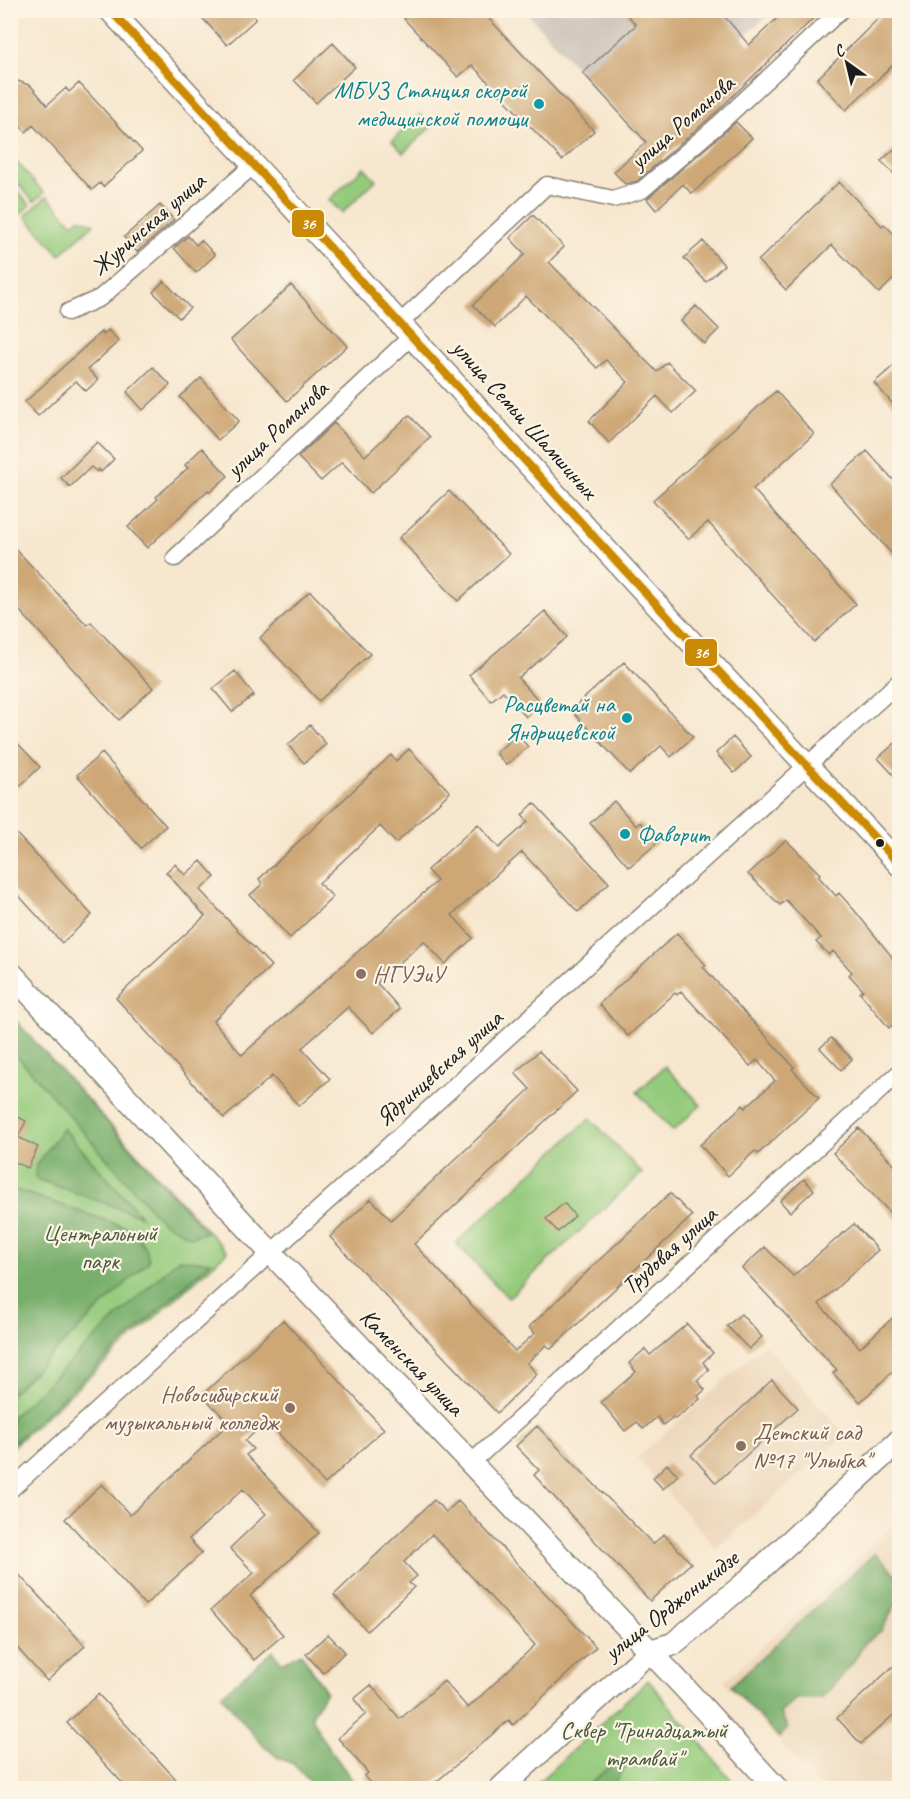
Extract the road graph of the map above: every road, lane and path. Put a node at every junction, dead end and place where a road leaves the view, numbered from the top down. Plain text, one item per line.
1 (110, 10) edge
2 (841, 10) edge
3 (255, 164) junction
4 (68, 312) dead end
5 (407, 329) junction
6 (175, 558) dead end
7 (900, 681) edge
8 (808, 765) junction
9 (900, 865) edge
10 (10, 972) edge
11 (900, 1072) edge
12 (271, 1253) junction
13 (900, 1440) edge
14 (471, 1463) junction
15 (10, 1490) edge
16 (650, 1651) junction
17 (501, 1788) edge
18 (776, 1788) edge

1 - 3 street, улица Семьи Шамшиных
2 - 5 street, улица Романова
3 - 4 street, Журинская улица
3 - 5 street, улица Семьи Шамшиных
5 - 6 street, улица Романова
5 - 8 street, улица Семьи Шамшиных
7 - 8 street, Ядринцевская улица
8 - 9 street, улица Семьи Шамшиных
8 - 12 street, Ядринцевская улица
10 - 12 street, Каменская улица
11 - 14 street, Трудовая улица
12 - 14 street, Каменская улица
12 - 15 street, Ядринцевская улица
13 - 16 street, улица Орджоникидзе
14 - 16 street, Каменская улица
16 - 17 street, улица Орджоникидзе
16 - 18 street, Каменская улица

